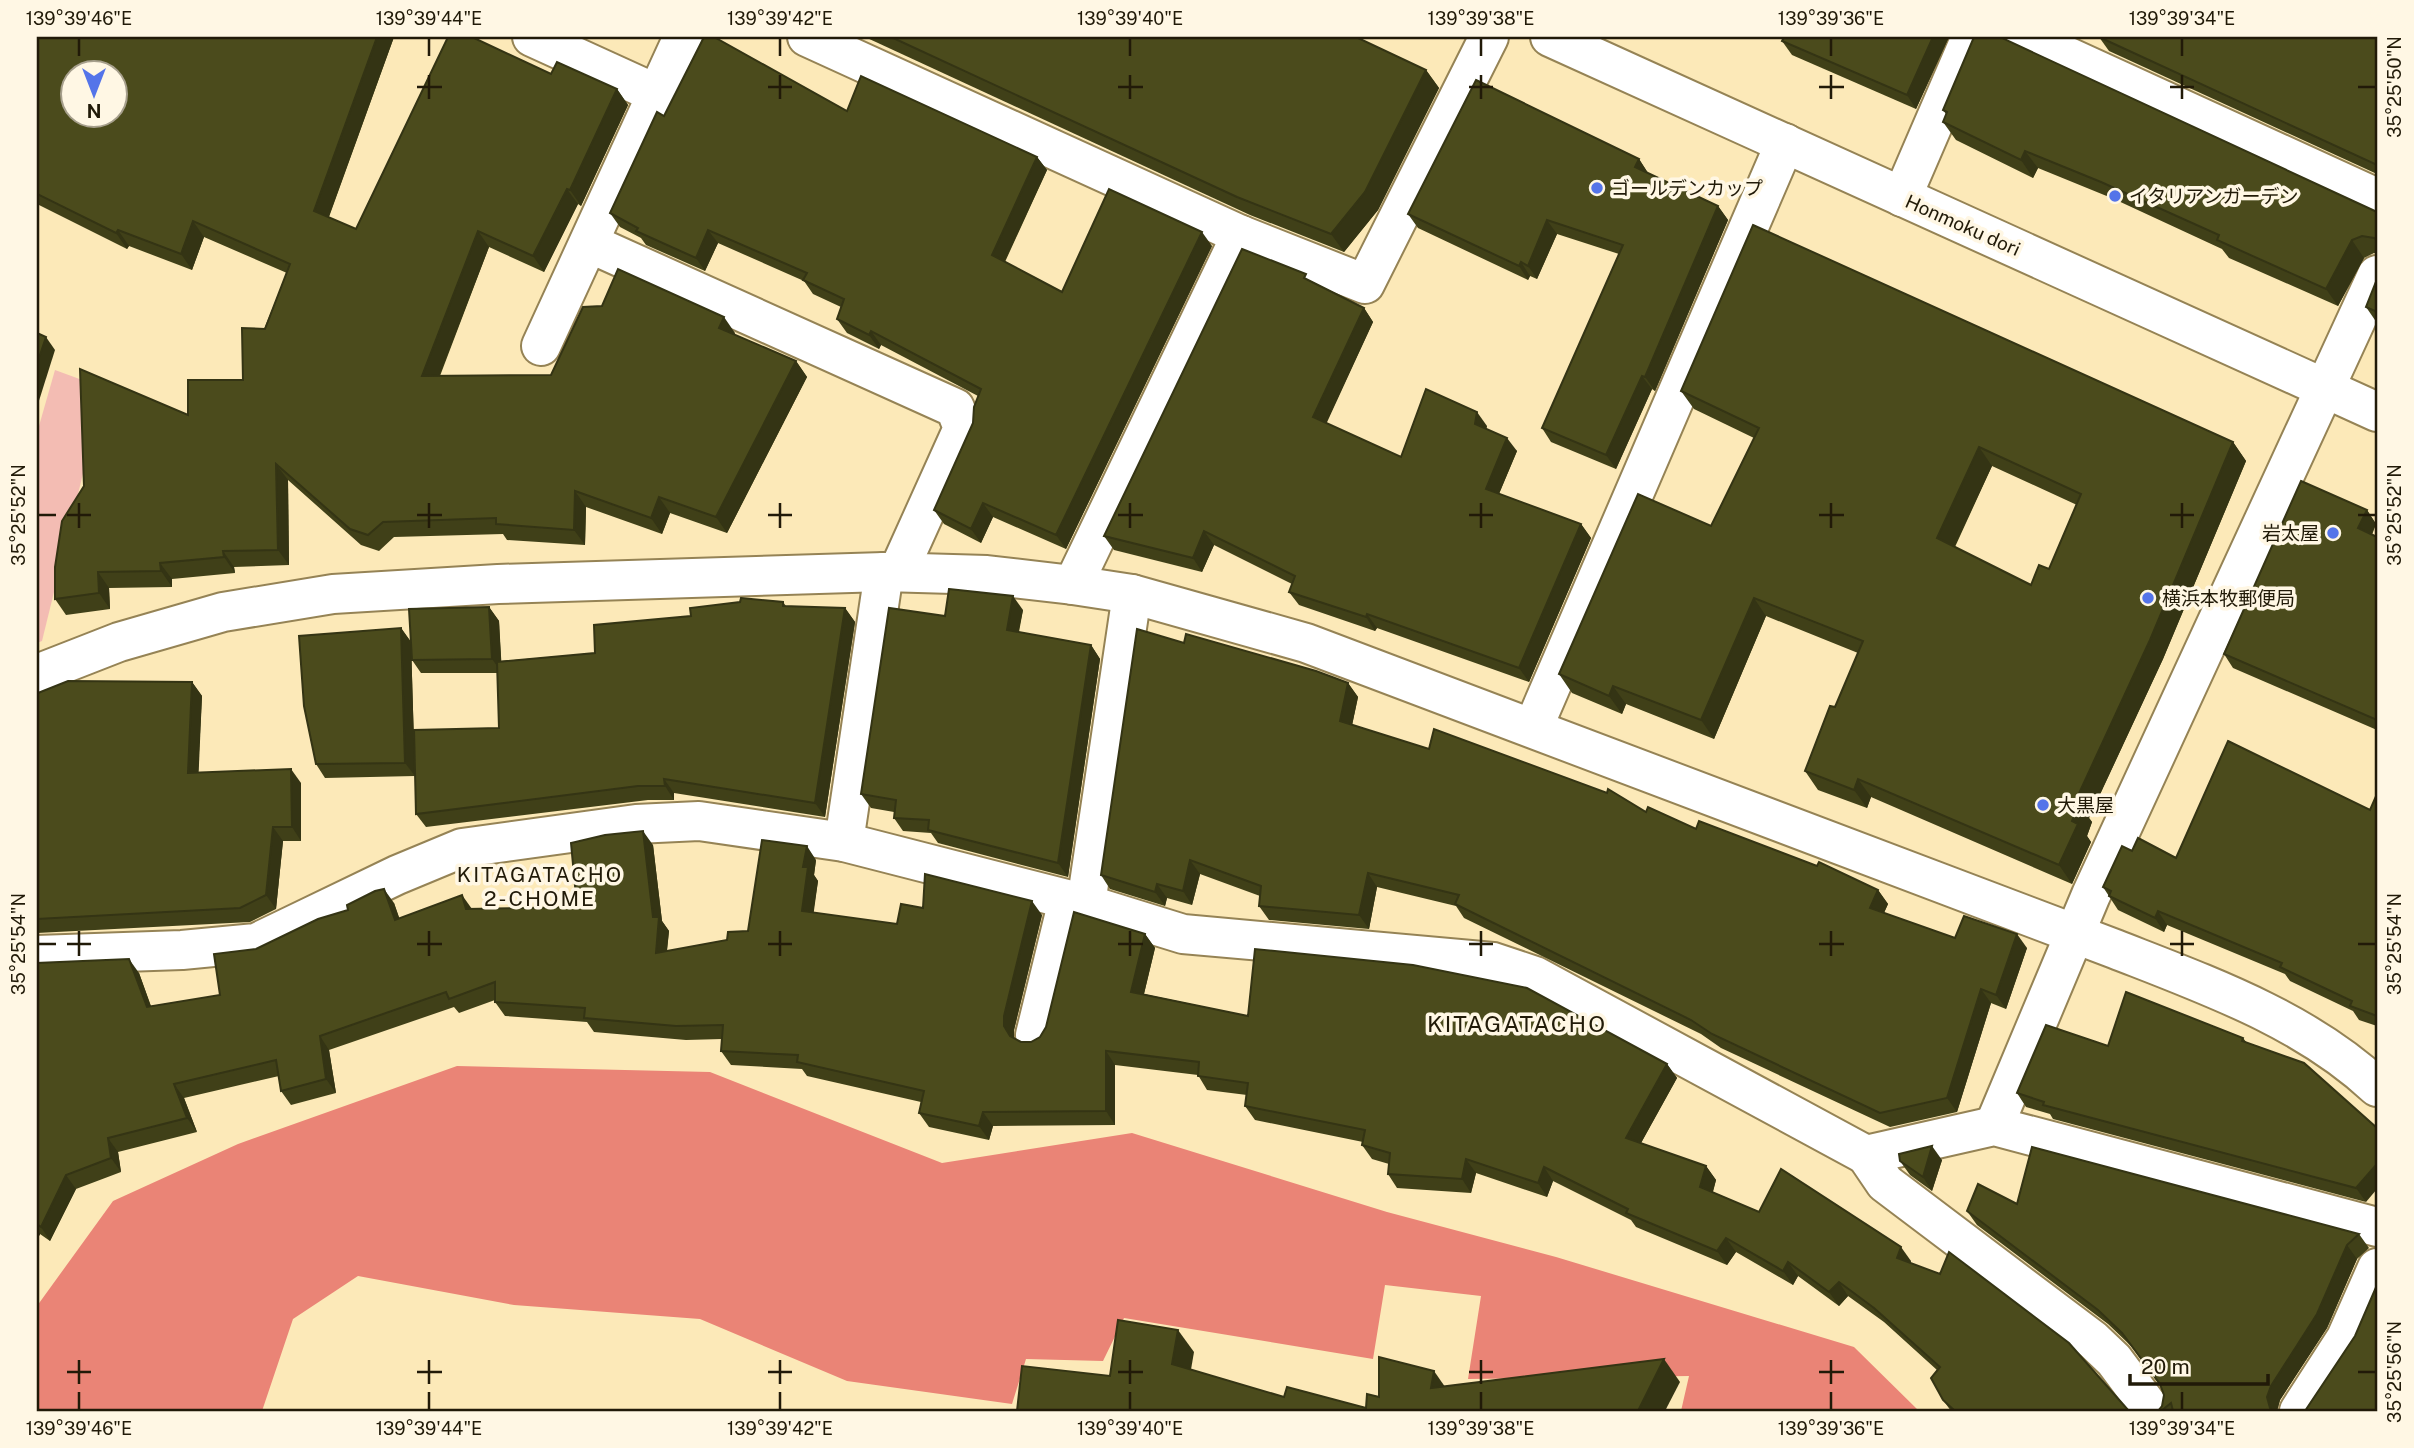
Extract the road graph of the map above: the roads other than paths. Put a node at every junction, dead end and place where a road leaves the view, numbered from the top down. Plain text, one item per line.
1 (532, 37) edge
2 (683, 37) edge
3 (807, 37) edge
4 (1489, 37) edge
5 (1550, 37) edge
6 (1971, 37) edge
7 (2025, 37) edge
8 (657, 94) junction
9 (1785, 143) junction
10 (1902, 197) junction
11 (2377, 198) edge
12 (1241, 236) junction
13 (589, 243) junction
14 (2377, 275) edge
15 (541, 346) dead end
16 (2327, 389) junction
17 (2377, 412) edge
18 (891, 572) junction
19 (1073, 585) junction
20 (1132, 594) junction
21 (37, 674) edge
22 (1533, 728) junction
23 (844, 842) junction
24 (1077, 902) junction
25 (2074, 933) junction
26 (37, 955) edge
27 (1035, 1035) dead end
28 (2377, 1087) edge
29 (1994, 1126) junction
30 (1866, 1155) junction
31 (2377, 1227) edge
32 (2377, 1268) edge
33 (2152, 1411) edge
34 (2299, 1411) edge

1 - 8 street
2 - 8 street
3 - 12 street
4 - 12 street
5 - 9 street, Honmoku dori
6 - 10 street
7 - 11 street
8 - 13 street
9 - 10 street, Honmoku dori
9 - 22 street
10 - 16 street, Honmoku dori
12 - 19 street
13 - 15 street
13 - 18 street
14 - 16 street
16 - 17 street, Honmoku dori
16 - 25 street
18 - 19 street
18 - 21 street
18 - 23 street
19 - 20 street
20 - 22 street
20 - 24 street
22 - 25 street
23 - 24 street
23 - 26 street
24 - 27 street
24 - 30 street
25 - 28 street
25 - 29 street
29 - 30 street
29 - 31 street
30 - 33 street
32 - 34 street

